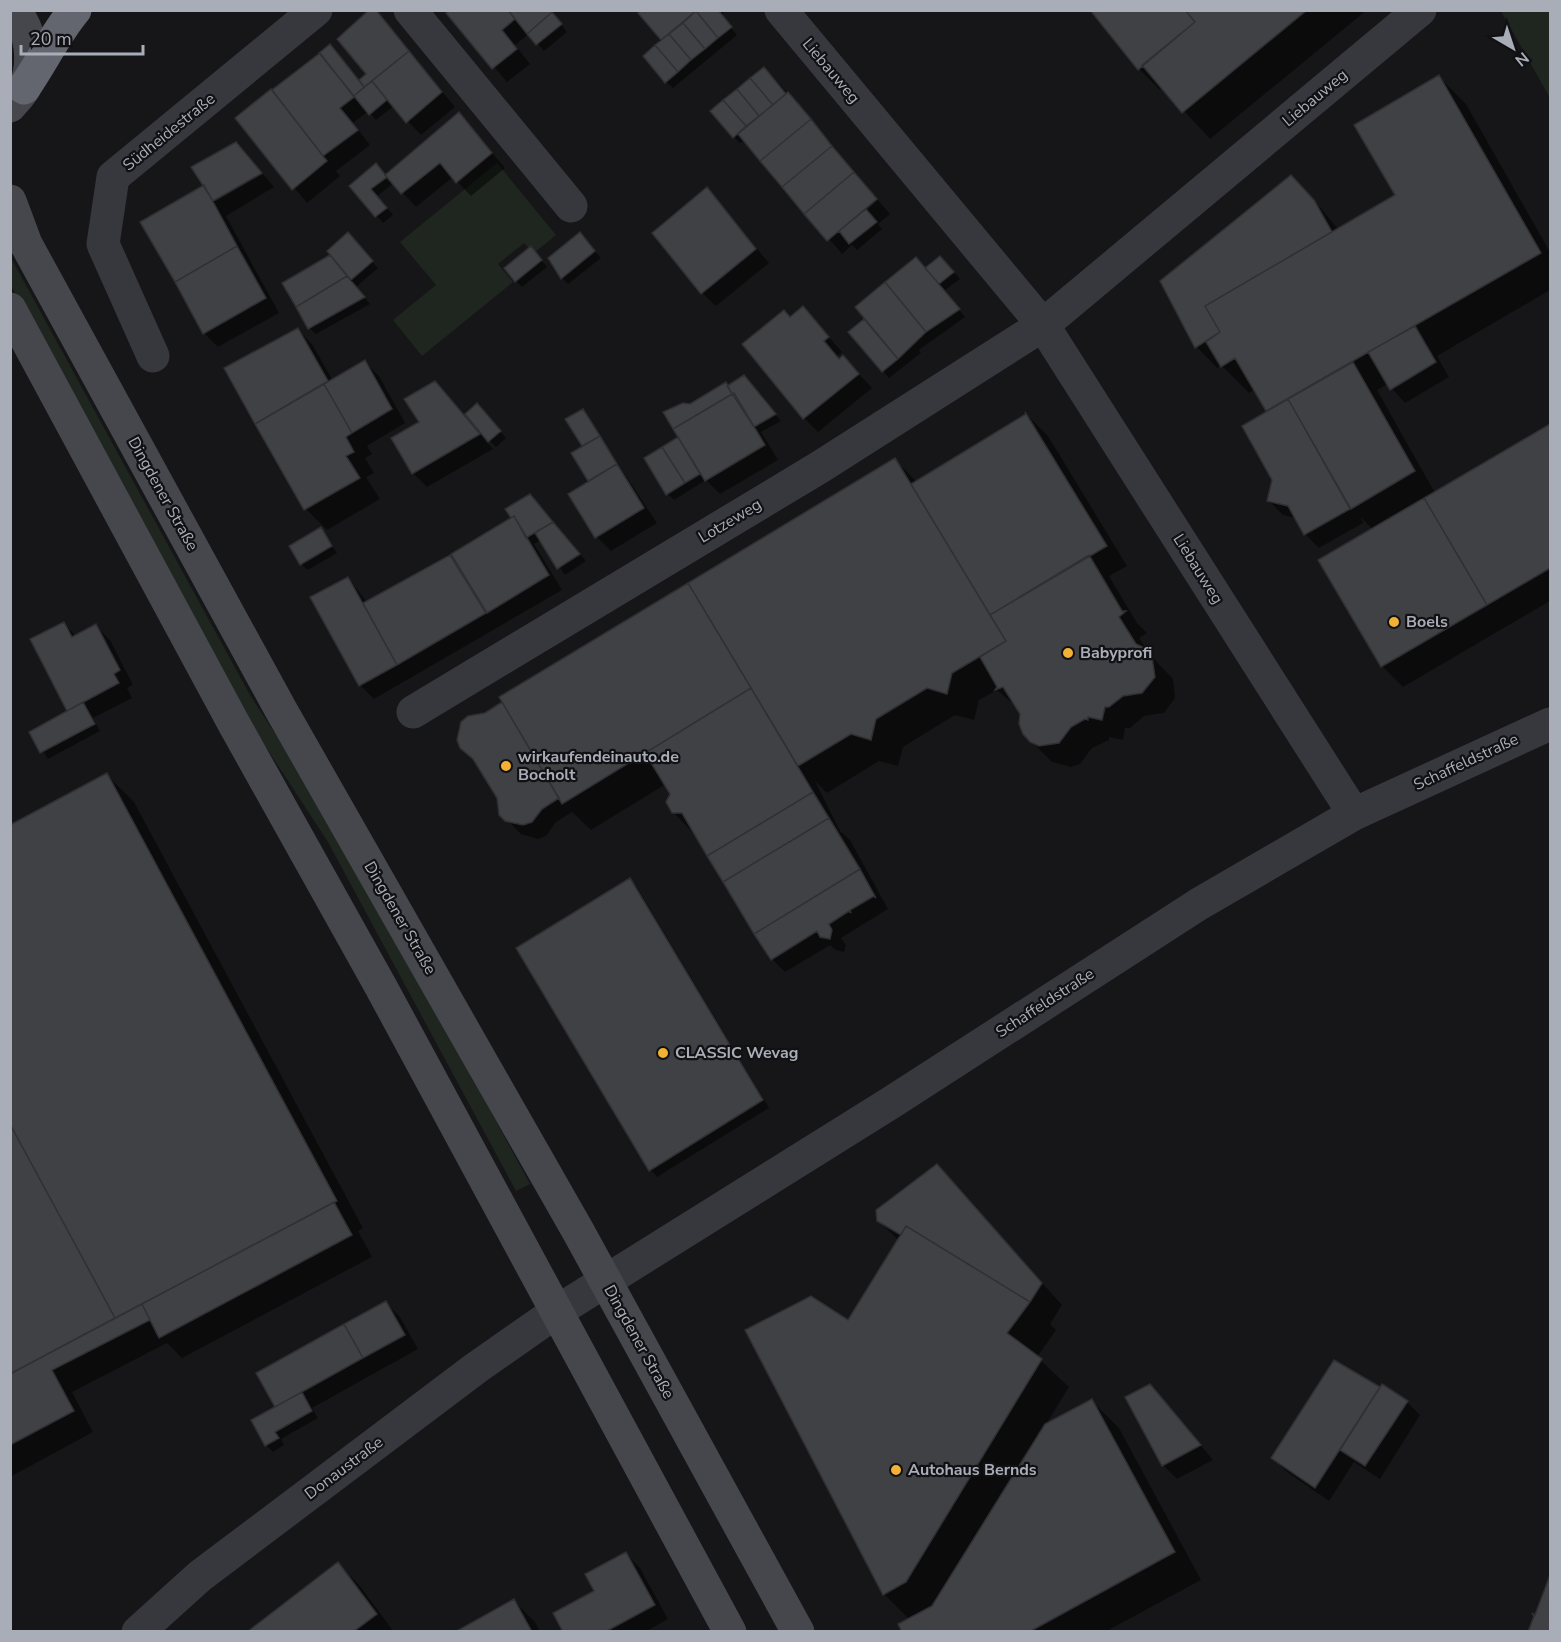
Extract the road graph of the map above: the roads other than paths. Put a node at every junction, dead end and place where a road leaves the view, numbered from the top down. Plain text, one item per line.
1 (13, 10) edge
2 (75, 10) edge
3 (316, 10) edge
4 (410, 10) edge
5 (781, 10) edge
6 (1420, 10) edge
7 (17, 97) edge
8 (10, 201) edge
9 (570, 206) dead end
10 (10, 309) edge
11 (1043, 325) junction
12 (153, 356) dead end
13 (413, 712) dead end
14 (1551, 724) edge
15 (1354, 814) junction
16 (606, 1282) junction
17 (556, 1312) junction
18 (138, 1632) edge
19 (730, 1632) edge
20 (798, 1632) edge

1 - 7 main road
2 - 7 highway
3 - 12 street, Südheidestraße
4 - 9 street
5 - 11 street, Liebauweg
6 - 11 street, Liebauweg
8 - 16 main road, Dingdener Straße
10 - 17 main road
11 - 13 street, Lotzeweg
11 - 15 street, Liebauweg
14 - 15 street, Schaffeldstraße
15 - 16 street, Schaffeldstraße
16 - 17 street, Schaffeldstraße
16 - 20 main road, Dingdener Straße
17 - 18 street, Donaustraße
17 - 19 main road

